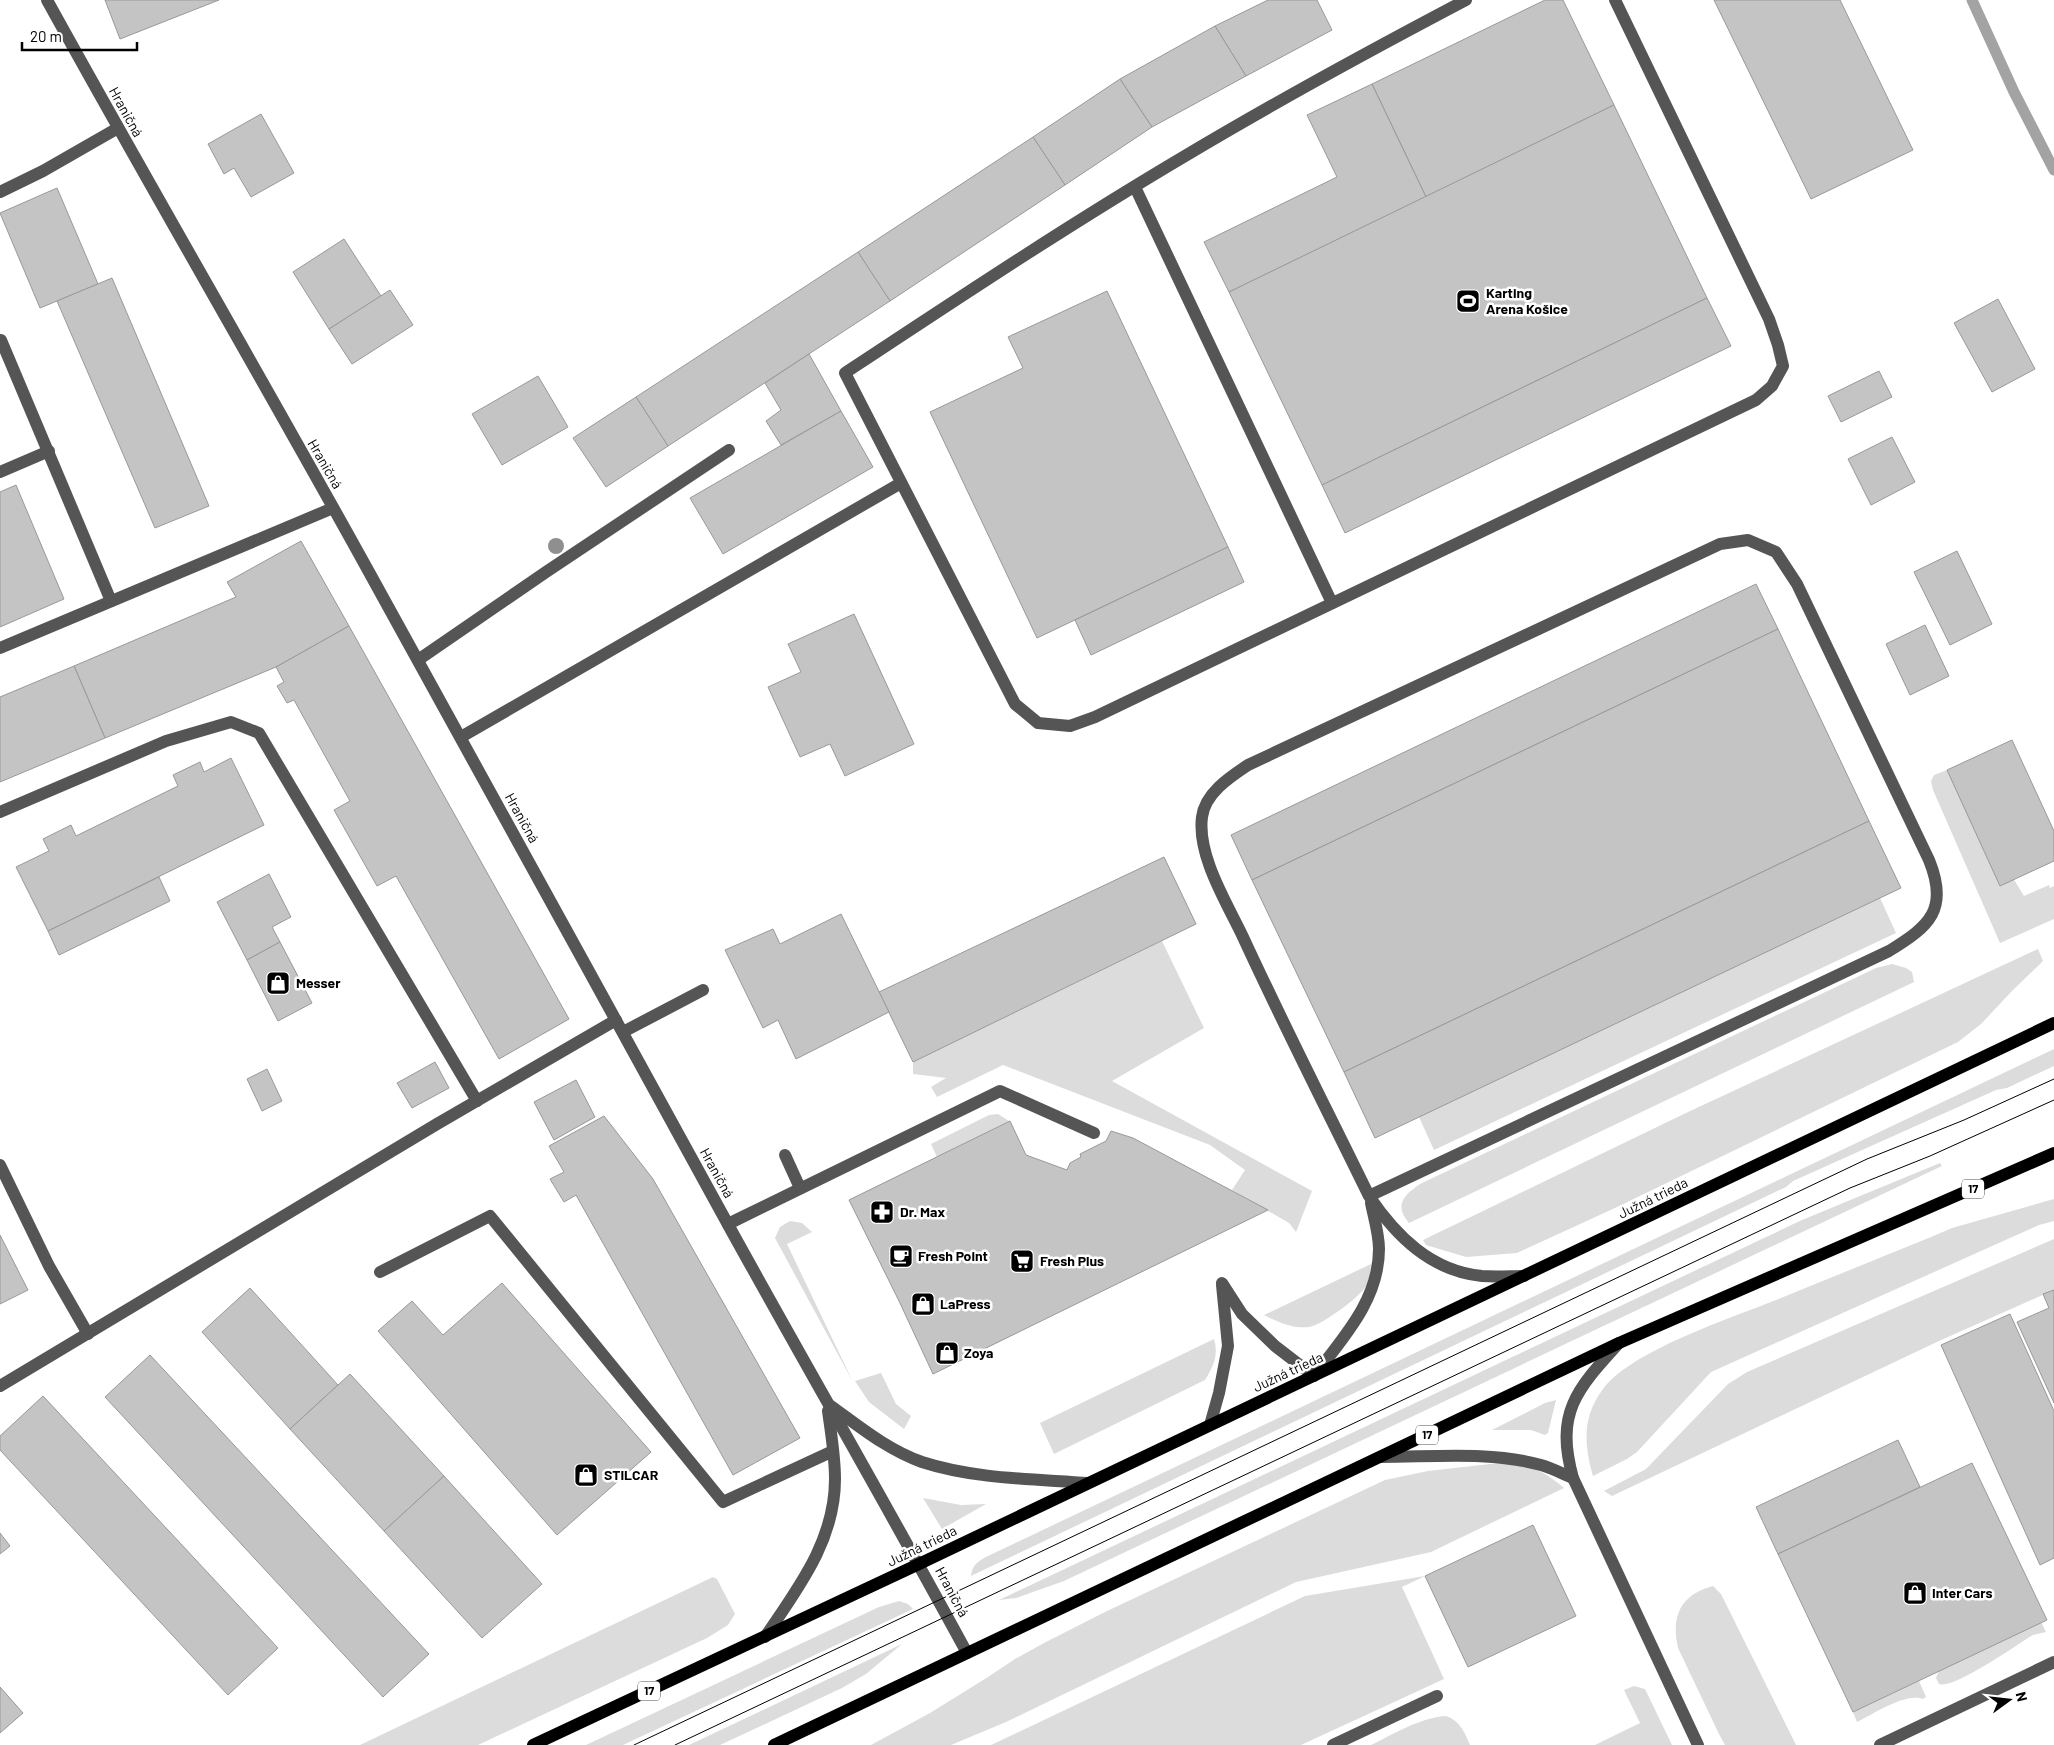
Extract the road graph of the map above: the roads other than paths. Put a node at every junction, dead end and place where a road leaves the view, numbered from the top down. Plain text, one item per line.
1 (47, 0) edge
2 (1466, 0) edge
3 (1615, 0) edge
4 (118, 128) junction
5 (1135, 187) junction
6 (0, 192) edge
7 (2, 340) dead end
8 (729, 450) dead end
9 (49, 451) junction
10 (0, 472) edge
11 (901, 483) junction
12 (332, 508) junction
13 (111, 601) junction
14 (1332, 603) junction
15 (0, 648) edge
16 (418, 660) junction
17 (460, 737) junction
18 (0, 812) edge
19 (702, 990) dead end
20 (616, 1020) junction
21 (2054, 1023) edge
22 (623, 1032) junction
23 (477, 1100) junction
24 (1094, 1134) dead end
25 (2054, 1153) edge
26 (785, 1155) dead end
27 (0, 1165) edge
28 (800, 1188) junction
29 (1369, 1196) junction
30 (728, 1224) junction
31 (380, 1272) dead end
32 (1525, 1276) junction
33 (88, 1334) junction
34 (1619, 1344) junction
35 (1314, 1376) junction
36 (0, 1386) edge
37 (827, 1403) junction
38 (1210, 1425) junction
39 (833, 1451) junction
40 (1381, 1457) junction
41 (1573, 1478) junction
42 (1088, 1483) junction
43 (920, 1564) junction
44 (765, 1637) junction
45 (967, 1653) junction
46 (2054, 1662) edge
47 (1437, 1696) dead end
48 (533, 1745) edge
49 (774, 1745) edge
50 (1333, 1745) edge
51 (1698, 1745) edge
52 (1880, 1745) edge

1 - 4 street, Hraničná
2 - 5 street
3 - 14 street
4 - 6 street
4 - 12 street, Hraničná
5 - 11 street
5 - 14 street
7 - 9 street
8 - 16 street
9 - 10 street
9 - 13 street
11 - 14 street
11 - 17 street
12 - 13 street
12 - 16 street, Hraničná
13 - 15 street
16 - 17 street, Hraničná
17 - 20 street, Hraničná
18 - 23 street
19 - 22 street
20 - 22 street, Hraničná
20 - 23 street
21 - 32 main road, Južná trieda / 17
22 - 30 street, Hraničná
23 - 33 street
24 - 28 street
25 - 34 main road, 17
26 - 28 street
27 - 33 street
28 - 30 street
29 - 29 street
29 - 32 street
29 - 35 street
30 - 37 street, Hraničná
31 - 39 street
32 - 35 main road, Južná trieda / 17
33 - 36 street
34 - 40 main road, 17
34 - 41 street
35 - 38 main road, Južná trieda / 17
35 - 38 street
37 - 39 street
37 - 42 street
37 - 43 street, Hraničná
38 - 42 main road, Južná trieda / 17
39 - 44 street
40 - 41 street
40 - 45 main road, 17
41 - 51 street
42 - 43 main road, Južná trieda / 17
43 - 44 main road, Južná trieda / 17
43 - 45 street, Hraničná
44 - 48 main road, Južná trieda / 17
45 - 49 main road, 17
46 - 52 street
47 - 50 street

